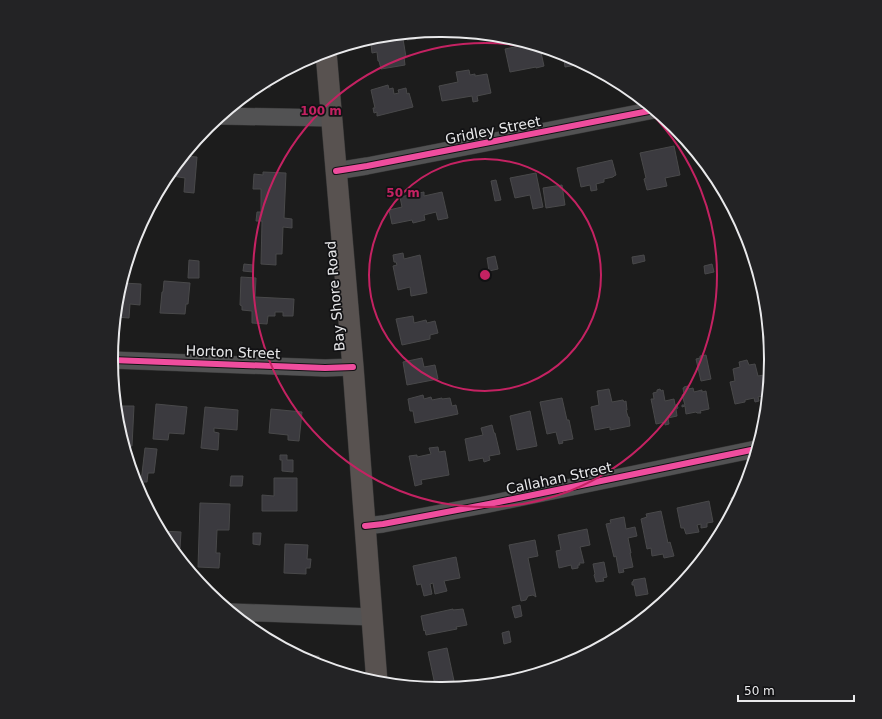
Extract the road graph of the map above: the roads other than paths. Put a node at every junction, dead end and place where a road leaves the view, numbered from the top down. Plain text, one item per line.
1 (327, 58) edge
2 (647, 111) edge
3 (229, 116) edge
4 (332, 118) junction
5 (336, 171) junction
6 (118, 360) edge
7 (353, 367) junction
8 (751, 450) edge
9 (365, 526) junction
10 (242, 612) edge
11 (373, 617) junction
12 (377, 676) edge

1 - 4 main road, Bay Shore Road
2 - 5 street, Gridley Street
3 - 4 street
4 - 5 main road, Bay Shore Road
5 - 7 main road, Bay Shore Road
6 - 7 street, Horton Street
7 - 9 main road, Bay Shore Road
8 - 9 street, Callahan Street
9 - 11 main road, Bay Shore Road
10 - 11 street
11 - 12 main road, Bay Shore Road

